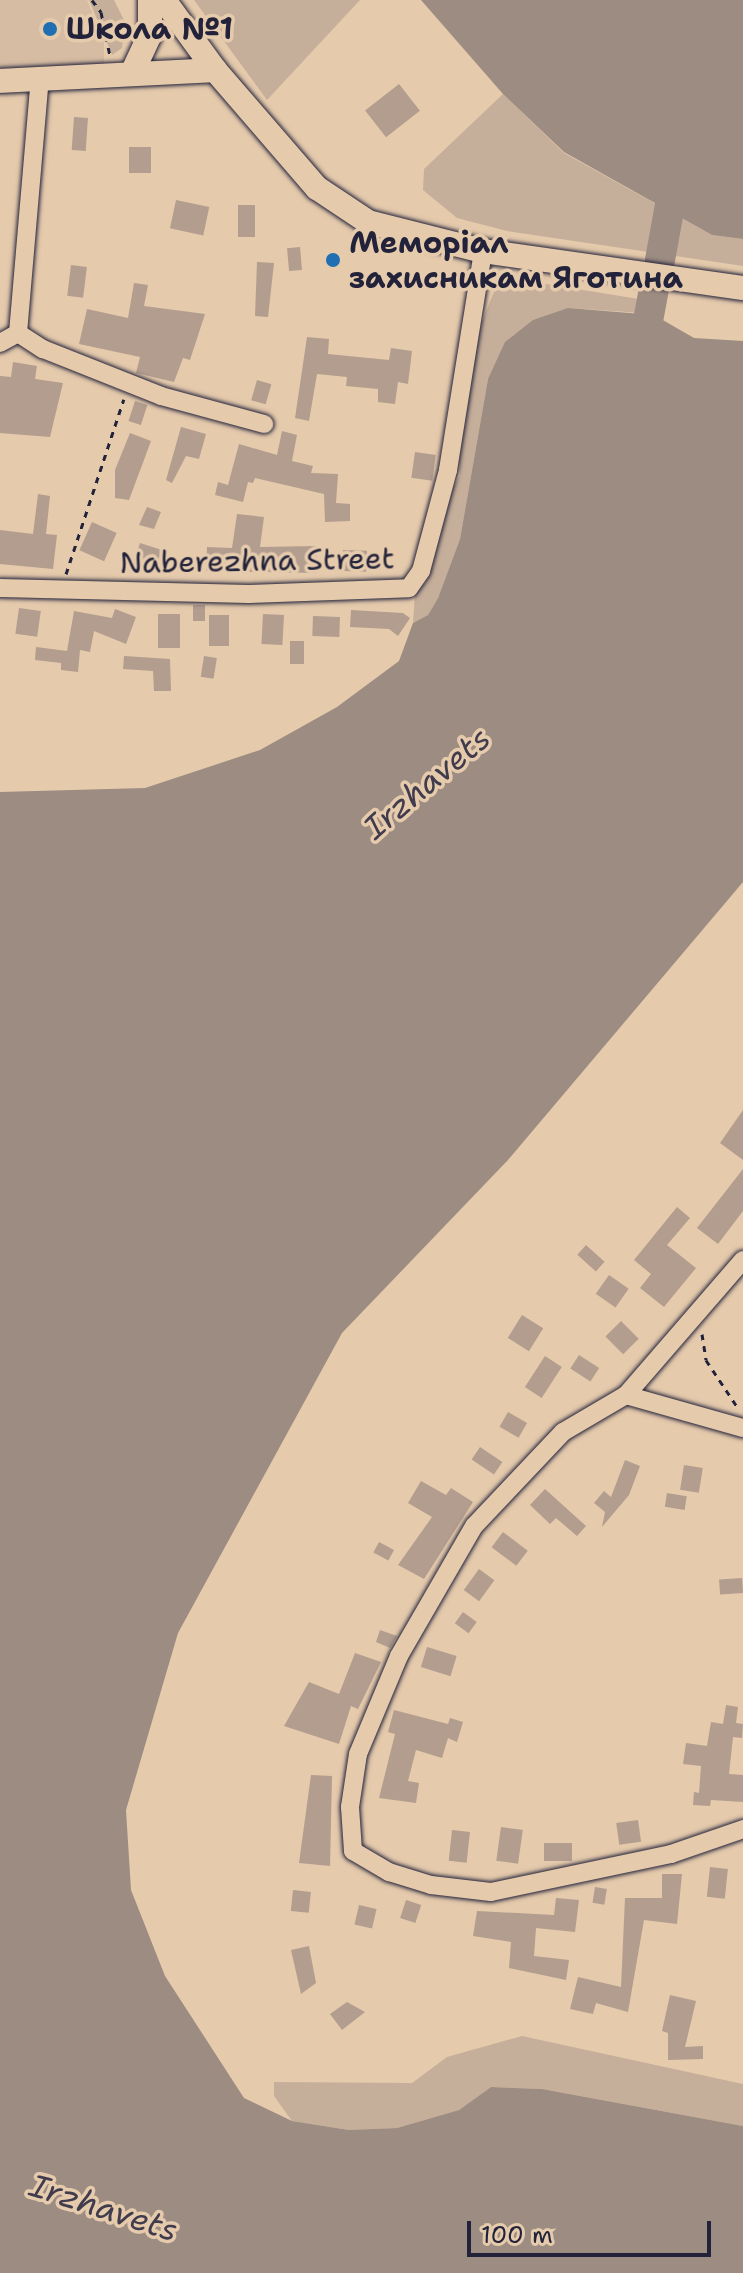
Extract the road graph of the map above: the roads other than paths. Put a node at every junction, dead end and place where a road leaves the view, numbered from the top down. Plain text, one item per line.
1 (150, 0) edge
2 (164, 0) edge
3 (215, 70) junction
4 (122, 72) junction
5 (40, 78) junction
6 (0, 81) edge
7 (483, 251) junction
8 (743, 288) edge
9 (18, 333) junction
10 (0, 343) edge
11 (264, 424) dead end
12 (0, 588) edge
13 (743, 1260) edge
14 (626, 1395) junction
15 (743, 1428) edge
16 (743, 1829) edge

1 - 4 street
2 - 3 street
3 - 4 street
3 - 7 street
4 - 5 street
5 - 6 street
5 - 9 street
7 - 8 street
7 - 12 street, Naberezhna Street
9 - 10 street
9 - 11 street
13 - 14 street
14 - 15 street
14 - 16 street

